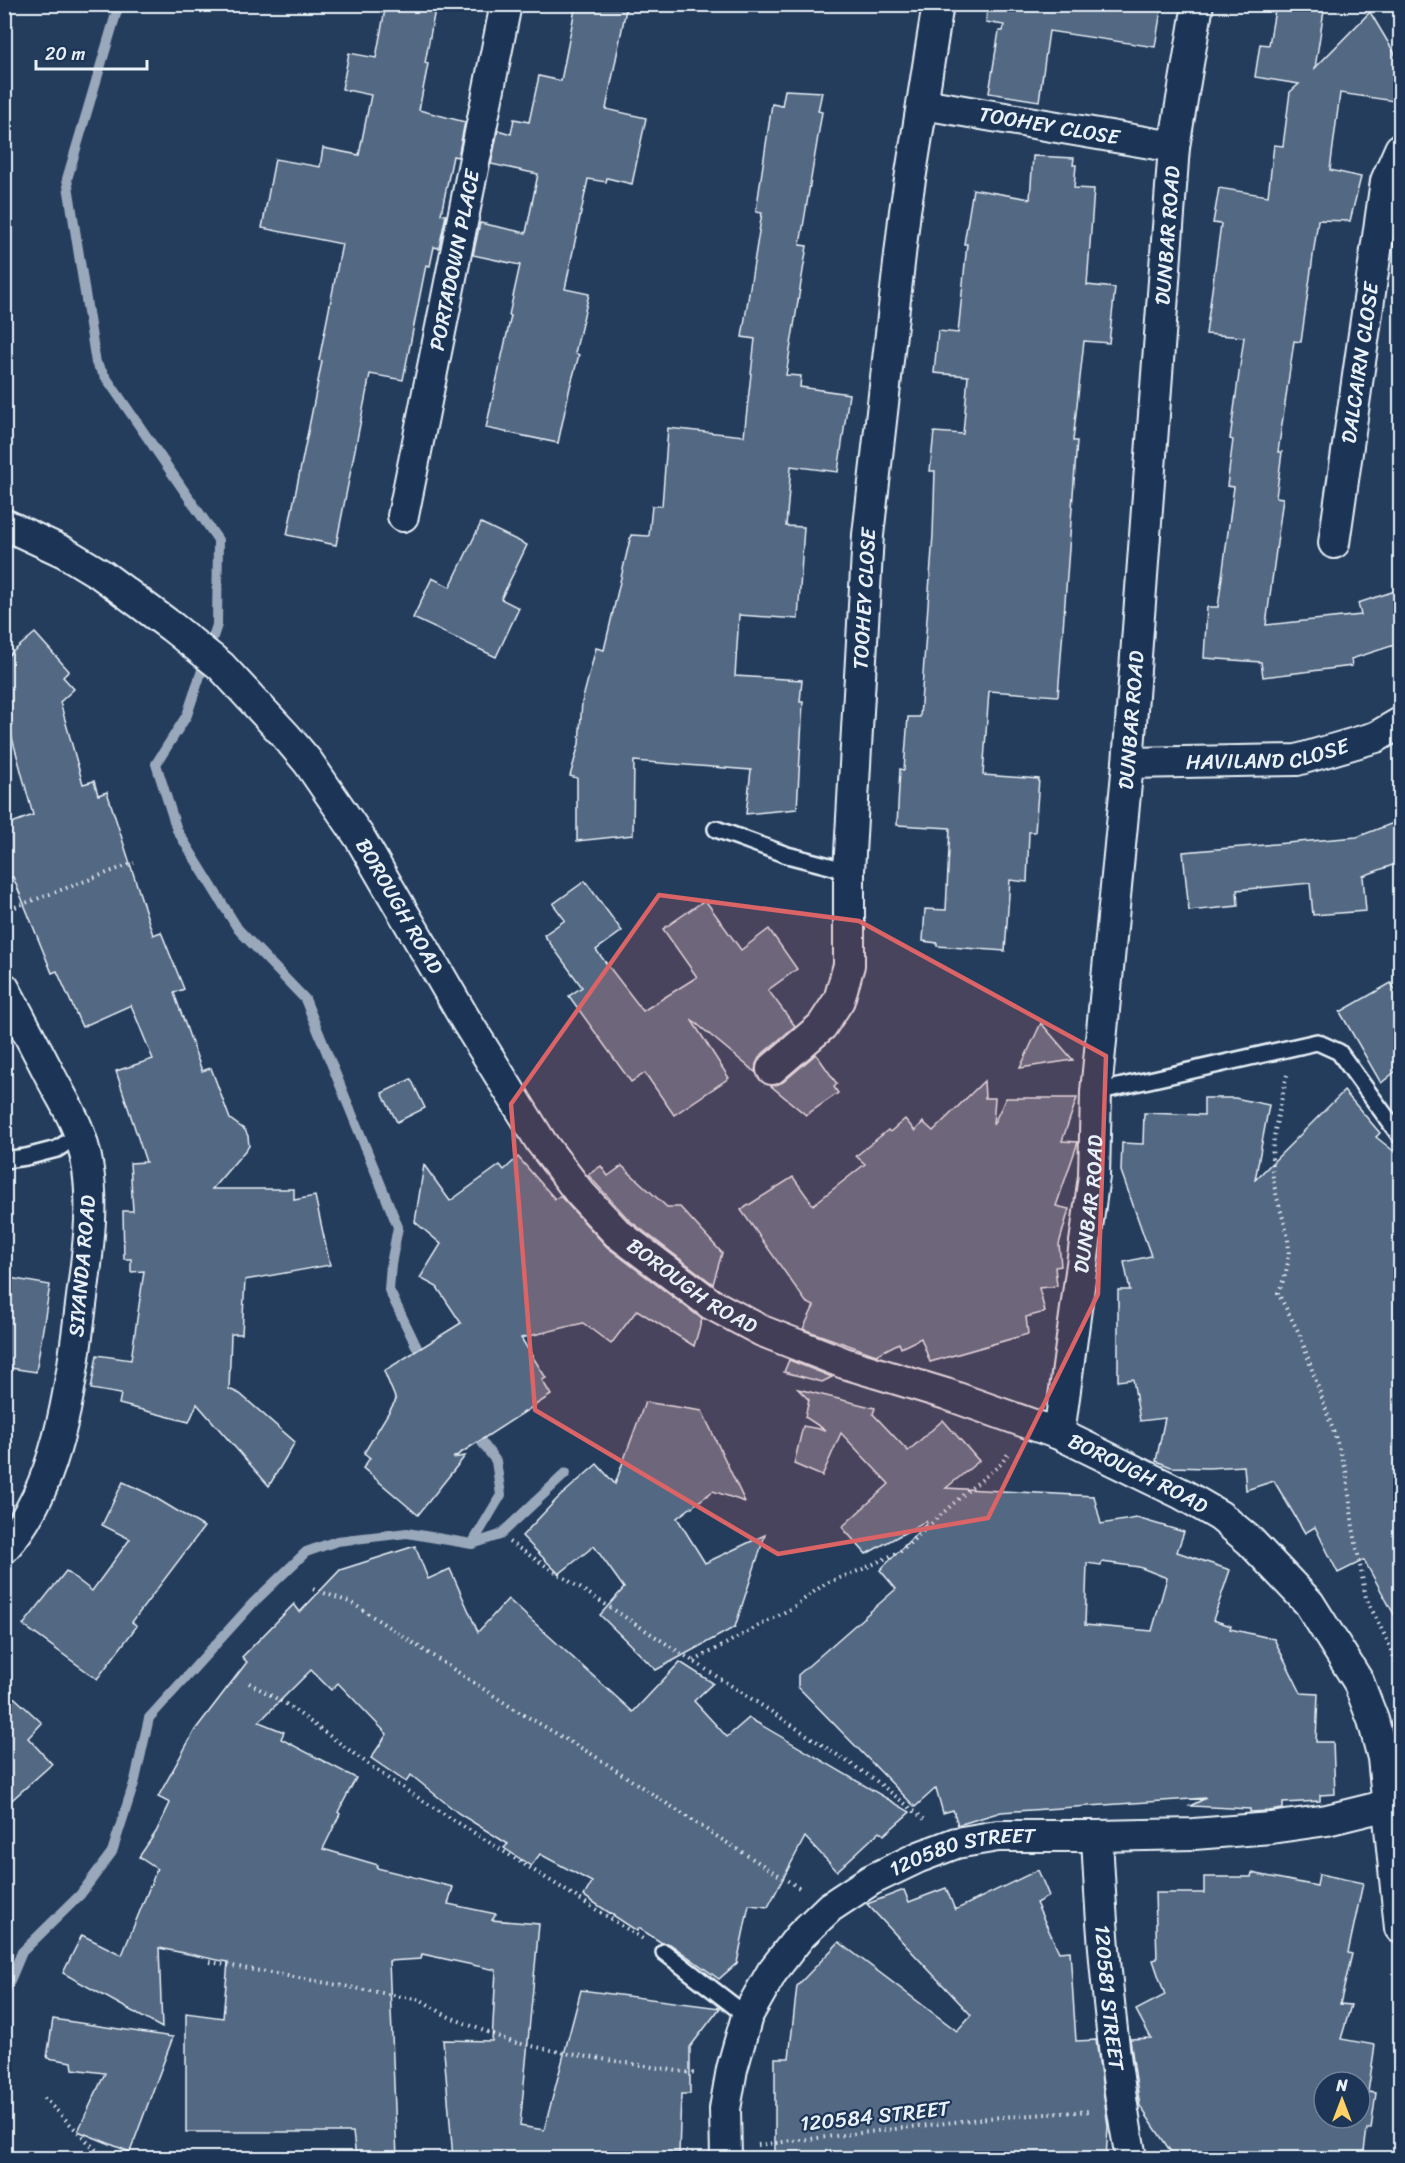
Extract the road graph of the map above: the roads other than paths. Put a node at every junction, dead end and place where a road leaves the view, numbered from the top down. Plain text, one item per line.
1 (506, 4) edge
2 (938, 4) edge
3 (1198, 4) edge
4 (923, 104) junction
5 (1174, 147) junction
6 (1401, 149) edge
7 (403, 516) dead end
8 (4, 524) edge
9 (1334, 543) dead end
10 (1401, 723) edge
11 (1128, 763) junction
12 (716, 829) dead end
13 (849, 871) junction
14 (4, 988) edge
15 (772, 1069) dead end
16 (1096, 1092) junction
17 (80, 1134) junction
18 (1401, 1136) edge
19 (4, 1160) edge
20 (1059, 1434) junction
21 (4, 1548) edge
22 (1394, 1801) edge
23 (1097, 1836) junction
24 (1401, 1928) edge
25 (664, 1952) road end
26 (747, 2016) junction
27 (726, 2154) edge
28 (1131, 2158) edge

1 - 7 street, PORTADOWN PLACE
2 - 4 street, TOOHEY CLOSE
3 - 5 street, DUNBAR ROAD
4 - 5 street, TOOHEY CLOSE
4 - 13 street, TOOHEY CLOSE
5 - 11 street, DUNBAR ROAD
6 - 9 street, DALCAIRN CLOSE
8 - 20 street, BOROUGH ROAD
10 - 11 street, HAVILAND CLOSE
11 - 16 street, DUNBAR ROAD
12 - 13 lane
13 - 15 street, TOOHEY CLOSE
14 - 17 street, SIYANDA ROAD
16 - 18 lane
16 - 20 street, DUNBAR ROAD
17 - 19 lane
17 - 21 street, SIYANDA ROAD
20 - 22 street, BOROUGH ROAD
22 - 23 street, 120580 STREET
22 - 24 street, BOROUGH ROAD
23 - 26 street, 120580 STREET
23 - 28 street, 120581 STREET
25 - 26 lane
26 - 27 street, 120580 STREET

